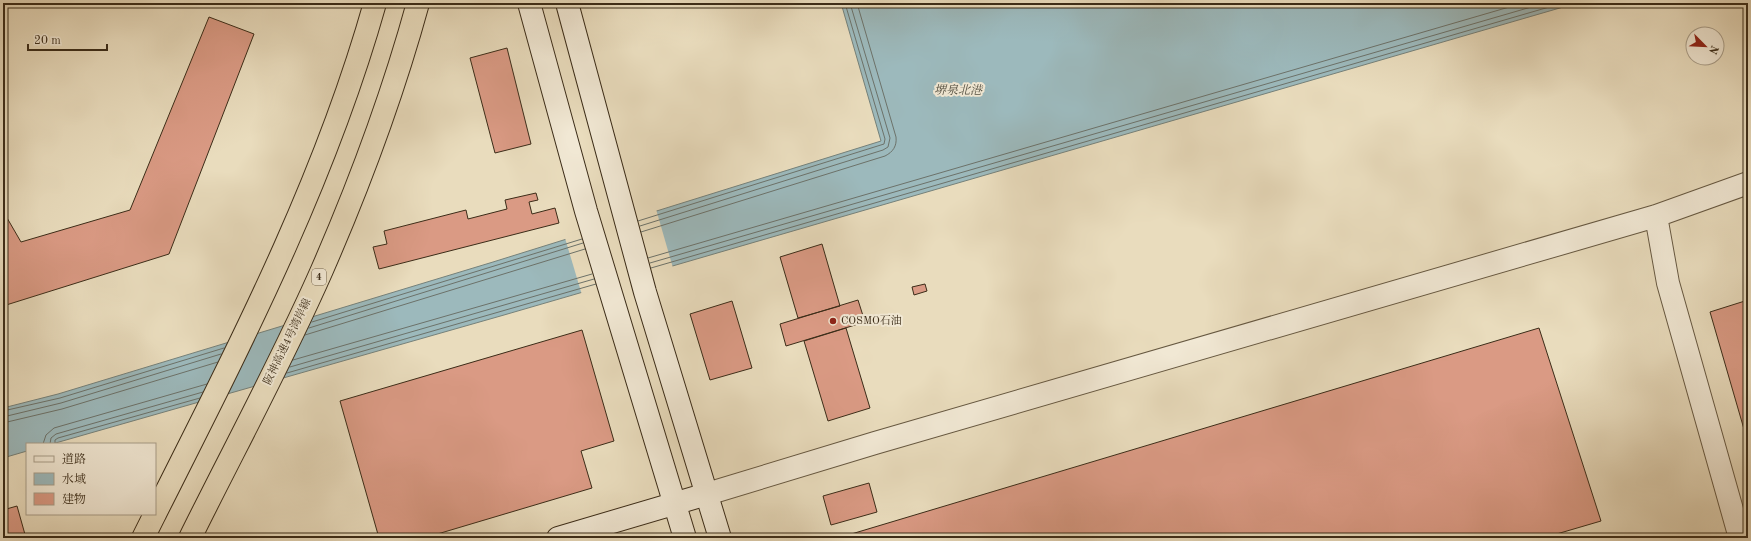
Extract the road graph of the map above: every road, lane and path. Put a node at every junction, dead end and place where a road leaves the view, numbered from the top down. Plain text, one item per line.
1 (56, 3) edge
2 (375, 3) edge
3 (418, 3) edge
4 (529, 3) edge
5 (567, 3) edge
6 (3, 6) edge
7 (1748, 183) edge
8 (1656, 216) junction
9 (707, 494) junction
10 (675, 504) junction
11 (156, 512) edge
12 (154, 515) edge
13 (143, 538) edge
14 (190, 538) edge
15 (558, 538) edge
16 (685, 538) edge
17 (720, 538) edge
18 (1740, 538) edge

1 - 6 path
2 - 11 highway
3 - 14 highway, 阪神高速4号湾岸線 / 4
4 - 10 street
5 - 9 street
7 - 8 street
8 - 9 street
8 - 18 street
9 - 10 street
9 - 17 street
10 - 15 street
10 - 16 street
12 - 13 highway

